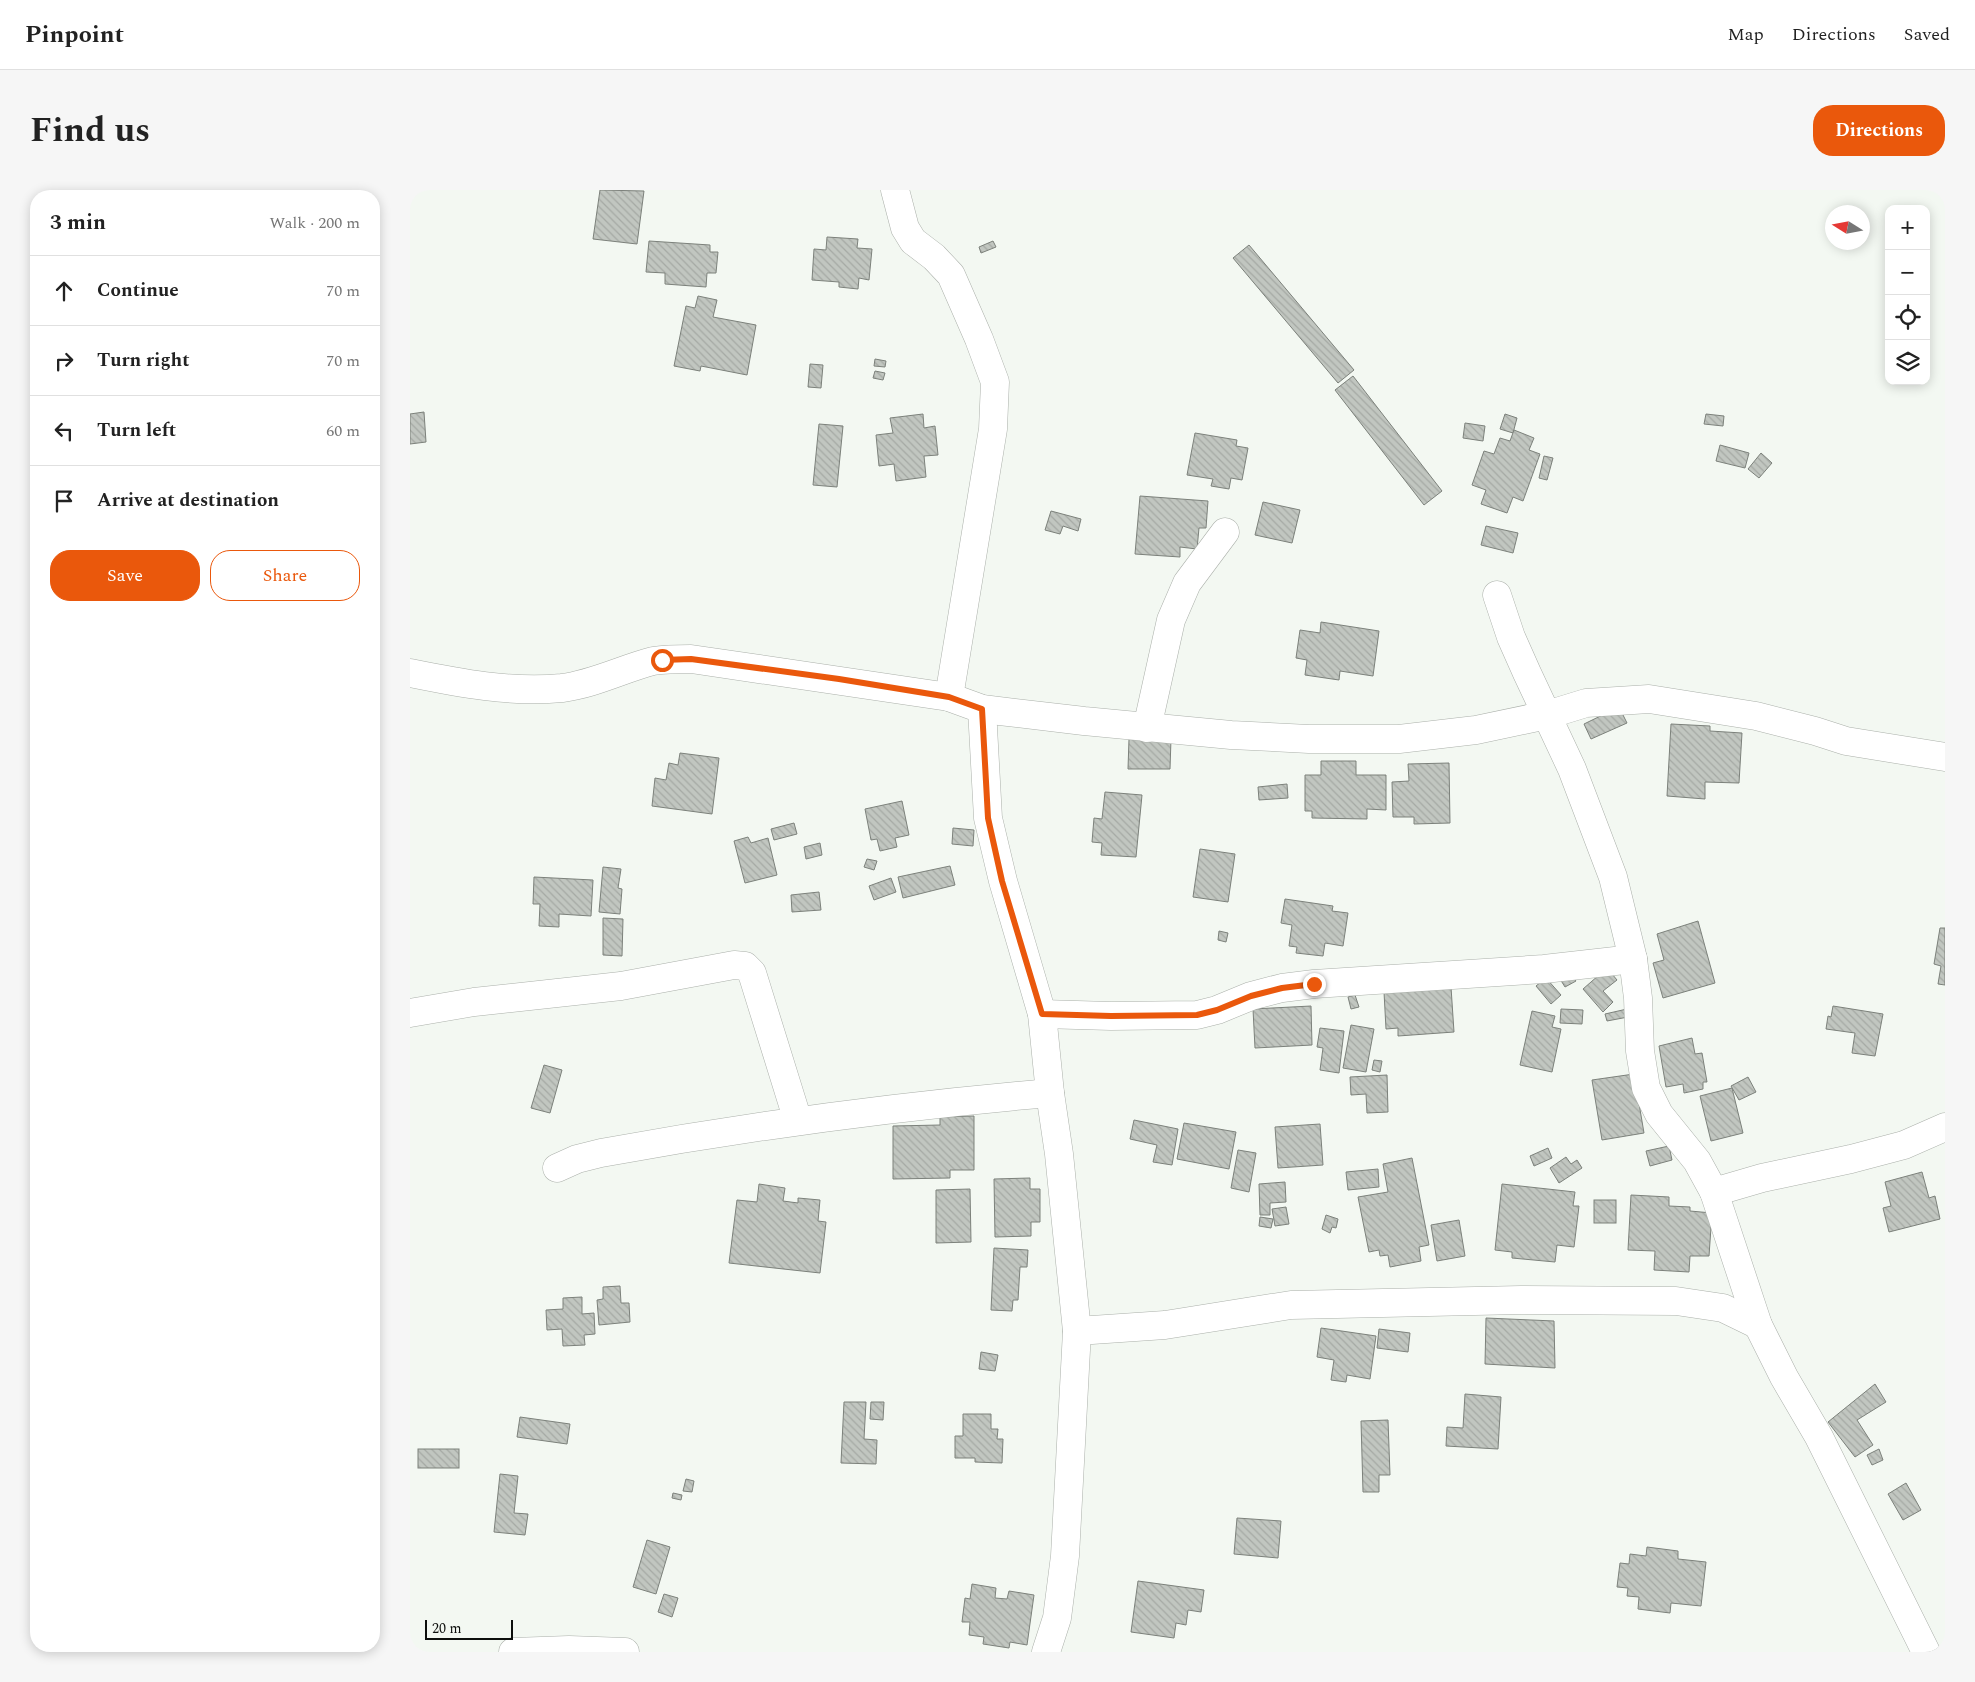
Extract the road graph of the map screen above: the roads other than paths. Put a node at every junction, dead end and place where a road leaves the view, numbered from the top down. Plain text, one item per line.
1 (895, 190) edge
2 (1225, 532) dead end
3 (1497, 595) dead end
4 (410, 673) edge
5 (949, 697) junction
6 (982, 709) junction
7 (1547, 715) junction
8 (1147, 728) junction
9 (1945, 757) edge
10 (1633, 959) junction
11 (410, 1013) edge
12 (1042, 1014) junction
13 (1050, 1093) junction
14 (798, 1121) junction
15 (1945, 1127) edge
16 (557, 1168) dead end
17 (1714, 1192) junction
18 (1758, 1325) junction
19 (1077, 1332) junction
20 (513, 1652) edge
21 (625, 1652) edge
22 (1046, 1652) edge
23 (1926, 1652) edge

1 - 5 street
2 - 8 street
3 - 7 street
4 - 5 street
5 - 6 street
6 - 8 street
6 - 12 street
7 - 8 street
7 - 9 street
7 - 10 street
10 - 12 street
10 - 17 street
11 - 14 street
12 - 13 street
13 - 14 street
13 - 19 street
14 - 16 street
15 - 17 street
17 - 18 street
18 - 19 street
18 - 23 street
19 - 22 street
20 - 21 street

